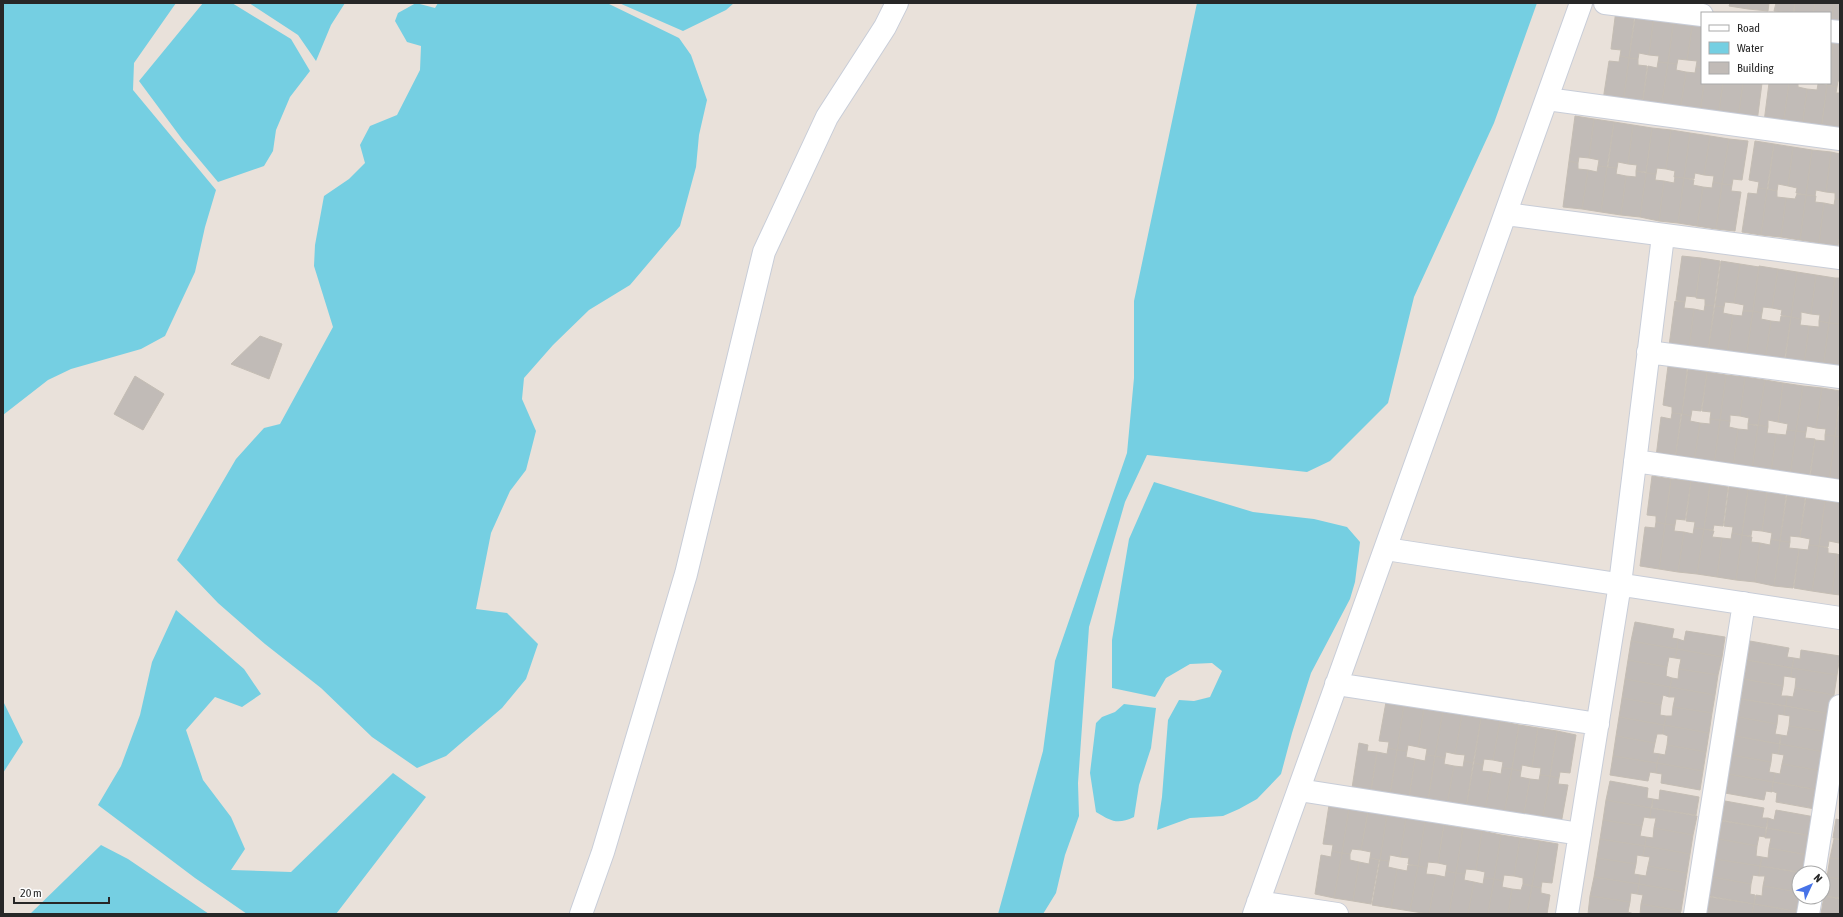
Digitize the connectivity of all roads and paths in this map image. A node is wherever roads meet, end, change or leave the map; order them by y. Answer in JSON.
{"nodes":[{"id":1,"x":897,"y":3,"type":"edge"},
{"id":2,"x":1582,"y":3,"type":"edge"},
{"id":3,"x":1605,"y":3,"type":"edge"},
{"id":4,"x":1701,"y":15,"type":"edge"},
{"id":5,"x":1547,"y":99,"type":"junction"},
{"id":6,"x":1840,"y":139,"type":"edge"},
{"id":7,"x":1506,"y":214,"type":"junction"},
{"id":8,"x":1663,"y":236,"type":"junction"},
{"id":9,"x":1840,"y":258,"type":"edge"},
{"id":10,"x":1648,"y":352,"type":"junction"},
{"id":11,"x":1840,"y":377,"type":"edge"},
{"id":12,"x":1635,"y":461,"type":"junction"},
{"id":13,"x":1840,"y":491,"type":"edge"},
{"id":14,"x":1386,"y":549,"type":"junction"},
{"id":15,"x":1620,"y":584,"type":"junction"},
{"id":16,"x":1744,"y":603,"type":"junction"},
{"id":17,"x":1840,"y":618,"type":"edge"},
{"id":18,"x":1336,"y":684,"type":"junction"},
{"id":19,"x":1840,"y":706,"type":"edge"},
{"id":20,"x":1598,"y":724,"type":"junction"},
{"id":21,"x":1299,"y":790,"type":"junction"},
{"id":22,"x":1580,"y":834,"type":"junction"},
{"id":23,"x":1815,"y":865,"type":"edge"},
{"id":24,"x":1256,"y":908,"type":"edge"},
{"id":25,"x":581,"y":914,"type":"edge"},
{"id":26,"x":1337,"y":914,"type":"edge"},
{"id":27,"x":1567,"y":914,"type":"edge"},
{"id":28,"x":1695,"y":914,"type":"edge"}],
"edges":[{"from":1,"to":25,"type":"street"},
{"from":2,"to":5,"type":"street"},
{"from":3,"to":4,"type":"street"},
{"from":5,"to":6,"type":"street"},
{"from":5,"to":7,"type":"street"},
{"from":7,"to":8,"type":"street"},
{"from":7,"to":14,"type":"street"},
{"from":8,"to":9,"type":"street"},
{"from":8,"to":10,"type":"street"},
{"from":10,"to":11,"type":"street"},
{"from":10,"to":12,"type":"street"},
{"from":12,"to":13,"type":"street"},
{"from":12,"to":15,"type":"street"},
{"from":14,"to":15,"type":"street"},
{"from":14,"to":18,"type":"street"},
{"from":15,"to":16,"type":"street"},
{"from":15,"to":20,"type":"street"},
{"from":16,"to":17,"type":"street"},
{"from":16,"to":28,"type":"street"},
{"from":18,"to":20,"type":"street"},
{"from":18,"to":21,"type":"street"},
{"from":19,"to":23,"type":"street"},
{"from":20,"to":22,"type":"street"},
{"from":21,"to":22,"type":"street"},
{"from":21,"to":24,"type":"street"},
{"from":22,"to":27,"type":"street"},
{"from":24,"to":26,"type":"street"}]}
